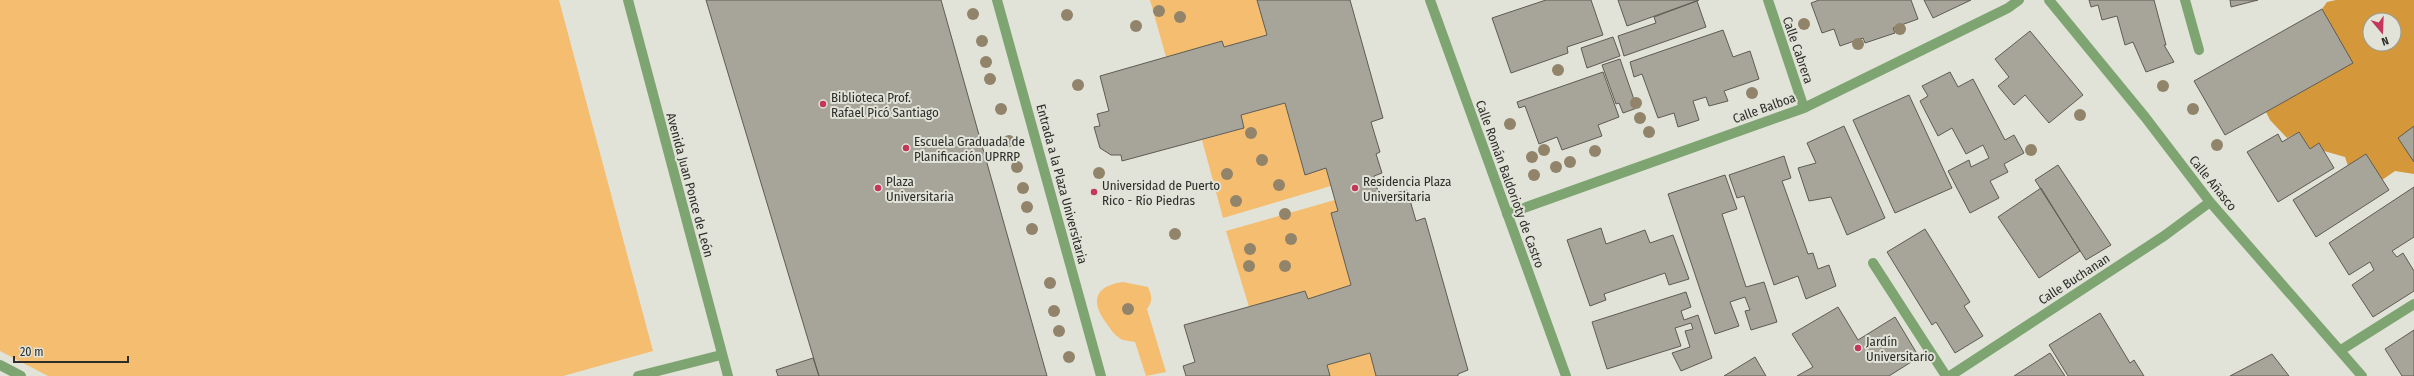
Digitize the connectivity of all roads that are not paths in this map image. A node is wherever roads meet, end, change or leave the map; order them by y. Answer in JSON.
{"nodes":[{"id":1,"x":628,"y":0,"type":"edge"},
{"id":2,"x":997,"y":0,"type":"edge"},
{"id":3,"x":1430,"y":0,"type":"edge"},
{"id":4,"x":1768,"y":0,"type":"edge"},
{"id":5,"x":2019,"y":0,"type":"edge"},
{"id":6,"x":2049,"y":0,"type":"edge"},
{"id":7,"x":2185,"y":0,"type":"edge"},
{"id":8,"x":2199,"y":50,"type":"dead end"},
{"id":9,"x":1804,"y":108,"type":"junction"},
{"id":10,"x":2210,"y":202,"type":"junction"},
{"id":11,"x":1507,"y":214,"type":"junction"},
{"id":12,"x":1873,"y":263,"type":"dead end"},
{"id":13,"x":2414,"y":304,"type":"edge"},
{"id":14,"x":2341,"y":350,"type":"junction"},
{"id":15,"x":721,"y":355,"type":"junction"},
{"id":16,"x":0,"y":365,"type":"edge"},
{"id":17,"x":21,"y":376,"type":"edge"},
{"id":18,"x":638,"y":376,"type":"edge"},
{"id":19,"x":728,"y":376,"type":"edge"},
{"id":20,"x":1101,"y":376,"type":"edge"},
{"id":21,"x":1566,"y":376,"type":"edge"},
{"id":22,"x":1946,"y":376,"type":"edge"},
{"id":23,"x":1950,"y":376,"type":"edge"},
{"id":24,"x":2362,"y":376,"type":"edge"}],
"edges":[{"from":1,"to":15,"type":"street","name":"Avenida Juan Ponce de León"},
{"from":2,"to":20,"type":"street","name":"Entrada a la Plaza Universitaria"},
{"from":3,"to":11,"type":"street","name":"Calle Román Baldorioty de Castro"},
{"from":4,"to":9,"type":"street","name":"Calle Cabrera"},
{"from":5,"to":9,"type":"street","name":"Calle Balboa"},
{"from":6,"to":10,"type":"street","name":"Calle Añasco"},
{"from":7,"to":8,"type":"street"},
{"from":9,"to":11,"type":"street","name":"Calle Balboa"},
{"from":10,"to":14,"type":"street","name":"Calle Añasco"},
{"from":10,"to":23,"type":"street","name":"Calle Buchanan"},
{"from":11,"to":21,"type":"street","name":"Calle Román Baldorioty de Castro"},
{"from":12,"to":22,"type":"street"},
{"from":13,"to":14,"type":"street"},
{"from":14,"to":24,"type":"street","name":"Calle Añasco"},
{"from":15,"to":18,"type":"street"},
{"from":15,"to":19,"type":"street","name":"Avenida Juan Ponce de León"},
{"from":16,"to":17,"type":"street"}]}
